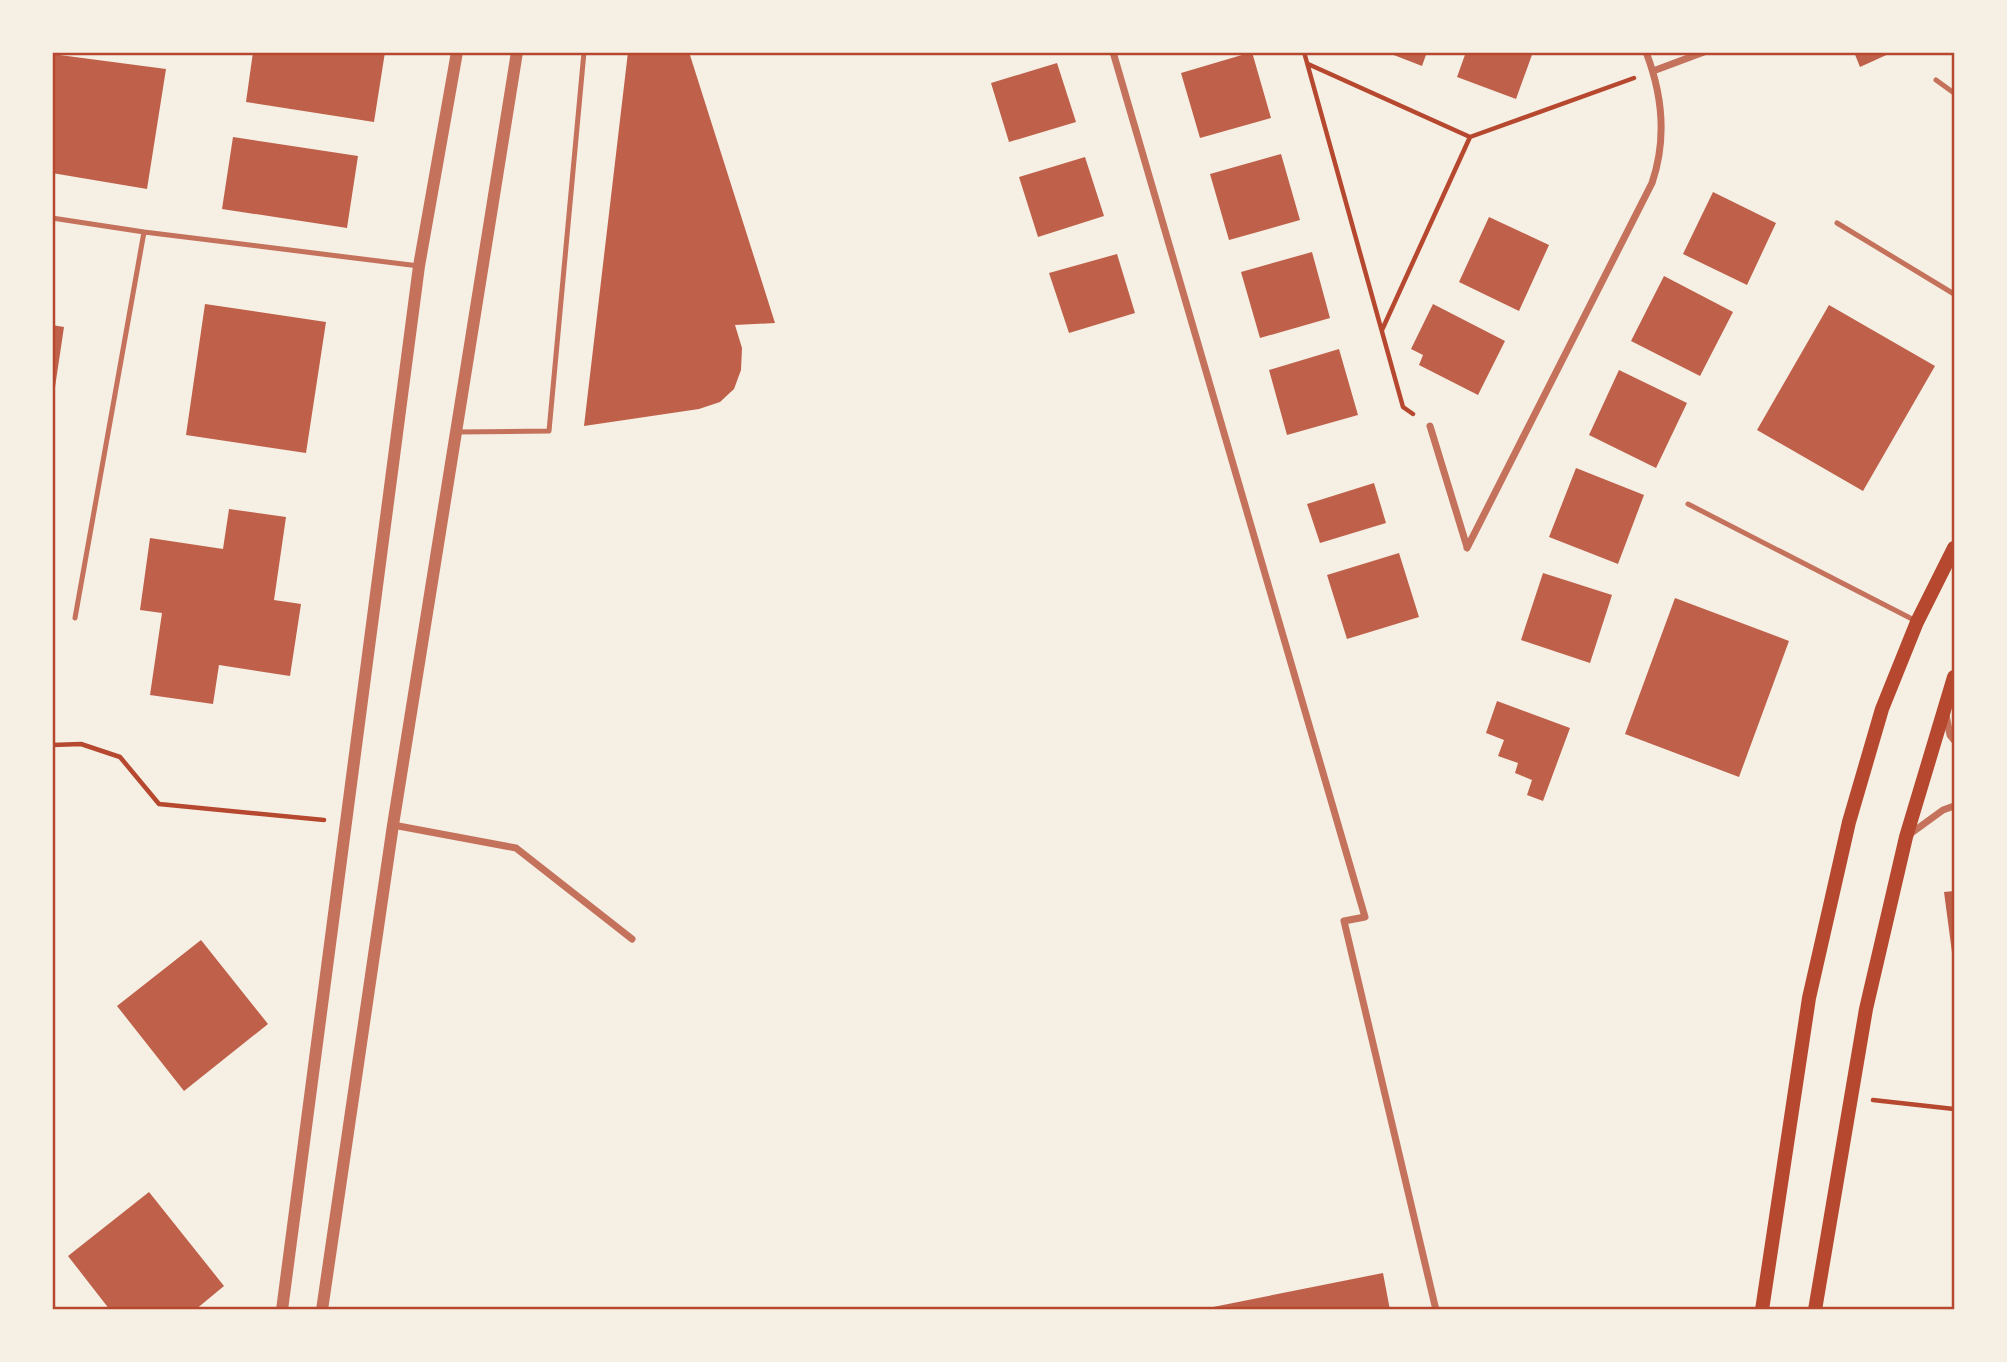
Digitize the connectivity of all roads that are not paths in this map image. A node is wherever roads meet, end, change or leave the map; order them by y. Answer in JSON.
{"nodes":[{"id":1,"x":457,"y":52,"type":"edge"},
{"id":2,"x":517,"y":52,"type":"edge"},
{"id":3,"x":584,"y":52,"type":"edge"},
{"id":4,"x":1114,"y":52,"type":"edge"},
{"id":5,"x":1646,"y":52,"type":"edge"},
{"id":6,"x":1704,"y":52,"type":"edge"},
{"id":7,"x":1653,"y":71,"type":"junction"},
{"id":8,"x":1936,"y":79,"type":"dead end"},
{"id":9,"x":1955,"y":93,"type":"edge"},
{"id":10,"x":52,"y":218,"type":"edge"},
{"id":11,"x":1837,"y":223,"type":"dead end"},
{"id":12,"x":144,"y":232,"type":"junction"},
{"id":13,"x":419,"y":266,"type":"junction"},
{"id":14,"x":1955,"y":295,"type":"edge"},
{"id":15,"x":1430,"y":426,"type":"road end"},
{"id":16,"x":456,"y":432,"type":"junction"},
{"id":17,"x":1688,"y":504,"type":"dead end"},
{"id":18,"x":1955,"y":548,"type":"edge"},
{"id":19,"x":75,"y":618,"type":"dead end"},
{"id":20,"x":1917,"y":622,"type":"junction"},
{"id":21,"x":1955,"y":677,"type":"edge"},
{"id":22,"x":1945,"y":706,"type":"junction"},
{"id":23,"x":1955,"y":740,"type":"edge"},
{"id":24,"x":1955,"y":806,"type":"edge"},
{"id":25,"x":393,"y":825,"type":"junction"},
{"id":26,"x":1906,"y":837,"type":"junction"},
{"id":27,"x":632,"y":939,"type":"dead end"},
{"id":28,"x":282,"y":1310,"type":"edge"},
{"id":29,"x":322,"y":1310,"type":"edge"},
{"id":30,"x":1436,"y":1310,"type":"edge"},
{"id":31,"x":1762,"y":1310,"type":"edge"},
{"id":32,"x":1815,"y":1310,"type":"edge"}],
"edges":[{"from":1,"to":13,"type":"street"},
{"from":2,"to":16,"type":"street"},
{"from":3,"to":16,"type":"lane"},
{"from":4,"to":30,"type":"street"},
{"from":5,"to":7,"type":"street"},
{"from":6,"to":7,"type":"street"},
{"from":7,"to":15,"type":"street"},
{"from":8,"to":9,"type":"lane"},
{"from":10,"to":12,"type":"lane"},
{"from":11,"to":14,"type":"lane"},
{"from":12,"to":13,"type":"lane"},
{"from":12,"to":19,"type":"lane"},
{"from":13,"to":28,"type":"street"},
{"from":16,"to":25,"type":"street"},
{"from":17,"to":20,"type":"lane"},
{"from":18,"to":20,"type":"main road"},
{"from":20,"to":31,"type":"main road"},
{"from":21,"to":22,"type":"main road"},
{"from":22,"to":23,"type":"street"},
{"from":22,"to":26,"type":"main road"},
{"from":24,"to":26,"type":"street"},
{"from":25,"to":27,"type":"street"},
{"from":25,"to":29,"type":"street"},
{"from":26,"to":32,"type":"main road"}]}
